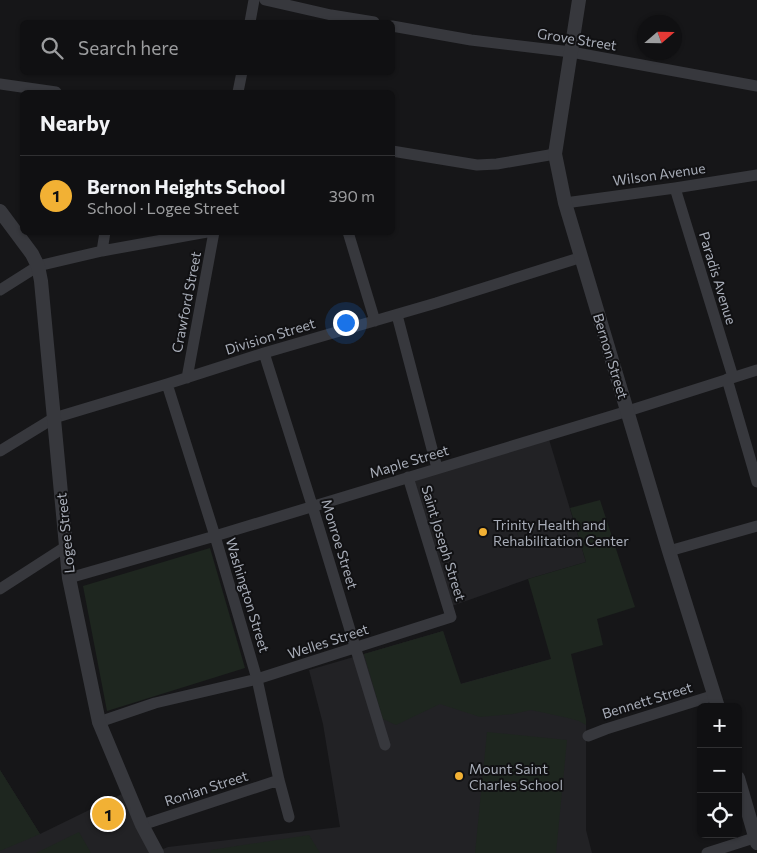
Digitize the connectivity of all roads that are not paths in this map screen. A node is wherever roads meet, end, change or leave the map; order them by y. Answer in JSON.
{"nodes":[{"id":1,"x":254,"y":0,"type":"edge"},
{"id":2,"x":265,"y":0,"type":"edge"},
{"id":3,"x":579,"y":0,"type":"edge"},
{"id":4,"x":250,"y":20,"type":"edge"},
{"id":5,"x":362,"y":20,"type":"edge"},
{"id":6,"x":395,"y":27,"type":"edge"},
{"id":7,"x":571,"y":52,"type":"junction"},
{"id":8,"x":241,"y":75,"type":"edge"},
{"id":9,"x":0,"y":84,"type":"edge"},
{"id":10,"x":757,"y":86,"type":"edge"},
{"id":11,"x":42,"y":90,"type":"edge"},
{"id":12,"x":238,"y":90,"type":"edge"},
{"id":13,"x":395,"y":151,"type":"edge"},
{"id":14,"x":555,"y":154,"type":"junction"},
{"id":15,"x":757,"y":175,"type":"edge"},
{"id":16,"x":674,"y":188,"type":"junction"},
{"id":17,"x":565,"y":203,"type":"junction"},
{"id":18,"x":0,"y":211,"type":"edge"},
{"id":19,"x":105,"y":235,"type":"edge"},
{"id":20,"x":190,"y":235,"type":"edge"},
{"id":21,"x":213,"y":235,"type":"edge"},
{"id":22,"x":349,"y":235,"type":"edge"},
{"id":23,"x":102,"y":251,"type":"junction"},
{"id":24,"x":582,"y":258,"type":"junction"},
{"id":25,"x":38,"y":266,"type":"junction"},
{"id":26,"x":0,"y":290,"type":"edge"},
{"id":27,"x":397,"y":315,"type":"junction"},
{"id":28,"x":375,"y":321,"type":"junction"},
{"id":29,"x":264,"y":353,"type":"junction"},
{"id":30,"x":757,"y":370,"type":"edge"},
{"id":31,"x":187,"y":378,"type":"junction"},
{"id":32,"x":730,"y":378,"type":"junction"},
{"id":33,"x":167,"y":384,"type":"junction"},
{"id":34,"x":628,"y":411,"type":"junction"},
{"id":35,"x":54,"y":418,"type":"junction"},
{"id":36,"x":0,"y":451,"type":"edge"},
{"id":37,"x":437,"y":468,"type":"junction"},
{"id":38,"x":408,"y":477,"type":"junction"},
{"id":39,"x":757,"y":482,"type":"edge"},
{"id":40,"x":312,"y":505,"type":"junction"},
{"id":41,"x":757,"y":526,"type":"edge"},
{"id":42,"x":215,"y":536,"type":"junction"},
{"id":43,"x":65,"y":547,"type":"junction"},
{"id":44,"x":669,"y":551,"type":"junction"},
{"id":45,"x":69,"y":578,"type":"junction"},
{"id":46,"x":0,"y":589,"type":"edge"},
{"id":47,"x":451,"y":617,"type":"joint"},
{"id":48,"x":356,"y":647,"type":"junction"},
{"id":49,"x":258,"y":679,"type":"junction"},
{"id":50,"x":716,"y":701,"type":"edge"},
{"id":51,"x":99,"y":722,"type":"junction"},
{"id":52,"x":588,"y":736,"type":"dead end"},
{"id":53,"x":385,"y":745,"type":"dead end"},
{"id":54,"x":279,"y":780,"type":"junction"},
{"id":55,"x":742,"y":792,"type":"edge"},
{"id":56,"x":289,"y":817,"type":"dead end"},
{"id":57,"x":142,"y":825,"type":"junction"},
{"id":58,"x":756,"y":839,"type":"edge"},
{"id":59,"x":741,"y":842,"type":"junction"},
{"id":60,"x":157,"y":853,"type":"edge"},
{"id":61,"x":707,"y":853,"type":"edge"},
{"id":62,"x":735,"y":853,"type":"edge"}],
"edges":[{"from":1,"to":4,"type":"street"},
{"from":2,"to":5,"type":"street"},
{"from":3,"to":7,"type":"street","name":"Bernon Street"},
{"from":6,"to":7,"type":"street","name":"Grove Street"},
{"from":7,"to":10,"type":"street","name":"Grove Street"},
{"from":7,"to":14,"type":"street","name":"Bernon Street"},
{"from":8,"to":12,"type":"street"},
{"from":9,"to":11,"type":"street"},
{"from":13,"to":14,"type":"street"},
{"from":14,"to":17,"type":"street","name":"Bernon Street"},
{"from":15,"to":16,"type":"street","name":"Wilson Avenue"},
{"from":16,"to":17,"type":"street","name":"Wilson Avenue"},
{"from":16,"to":32,"type":"street","name":"Paradis Avenue"},
{"from":17,"to":24,"type":"street","name":"Bernon Street"},
{"from":18,"to":25,"type":"street","name":"Logee Street"},
{"from":19,"to":23,"type":"street"},
{"from":20,"to":23,"type":"street"},
{"from":21,"to":31,"type":"street","name":"Crawford Street"},
{"from":22,"to":28,"type":"street"},
{"from":23,"to":25,"type":"street"},
{"from":24,"to":27,"type":"street","name":"Division Street"},
{"from":24,"to":34,"type":"street","name":"Bernon Street"},
{"from":25,"to":26,"type":"street"},
{"from":25,"to":35,"type":"street","name":"Logee Street"},
{"from":27,"to":28,"type":"street","name":"Division Street"},
{"from":27,"to":37,"type":"street"},
{"from":28,"to":29,"type":"street","name":"Division Street"},
{"from":29,"to":31,"type":"street","name":"Division Street"},
{"from":29,"to":40,"type":"street","name":"Monroe Street"},
{"from":30,"to":32,"type":"street","name":"Maple Street"},
{"from":31,"to":33,"type":"street","name":"Division Street"},
{"from":32,"to":34,"type":"street","name":"Maple Street"},
{"from":32,"to":39,"type":"street","name":"Paradis Avenue"},
{"from":33,"to":35,"type":"street","name":"Division Street"},
{"from":33,"to":42,"type":"street","name":"Washington Street"},
{"from":34,"to":37,"type":"street","name":"Maple Street"},
{"from":34,"to":44,"type":"street","name":"Bernon Street"},
{"from":35,"to":36,"type":"street","name":"Division Street"},
{"from":35,"to":43,"type":"street","name":"Logee Street"},
{"from":37,"to":38,"type":"street","name":"Maple Street"},
{"from":38,"to":40,"type":"street","name":"Maple Street"},
{"from":38,"to":47,"type":"street","name":"Saint Joseph Street"},
{"from":40,"to":42,"type":"street","name":"Maple Street"},
{"from":40,"to":48,"type":"street","name":"Monroe Street"},
{"from":41,"to":44,"type":"street"},
{"from":42,"to":45,"type":"street","name":"Maple Street"},
{"from":42,"to":49,"type":"street","name":"Washington Street"},
{"from":43,"to":45,"type":"street","name":"Logee Street"},
{"from":43,"to":46,"type":"street"},
{"from":44,"to":50,"type":"street","name":"Bernon Street"},
{"from":45,"to":51,"type":"street","name":"Logee Street"},
{"from":47,"to":48,"type":"street","name":"Welles Street"},
{"from":48,"to":49,"type":"street","name":"Welles Street"},
{"from":48,"to":53,"type":"street","name":"Monroe Street"},
{"from":49,"to":51,"type":"street","name":"Welles Street"},
{"from":49,"to":54,"type":"street","name":"Washington Street"},
{"from":50,"to":52,"type":"street","name":"Bennett Street"},
{"from":51,"to":57,"type":"street","name":"Logee Street"},
{"from":54,"to":56,"type":"street","name":"Washington Street"},
{"from":54,"to":57,"type":"street","name":"Ronian Street"},
{"from":55,"to":58,"type":"street"},
{"from":57,"to":60,"type":"street","name":"Logee Street"},
{"from":58,"to":59,"type":"street"},
{"from":59,"to":61,"type":"street"},
{"from":59,"to":62,"type":"street"}]}
